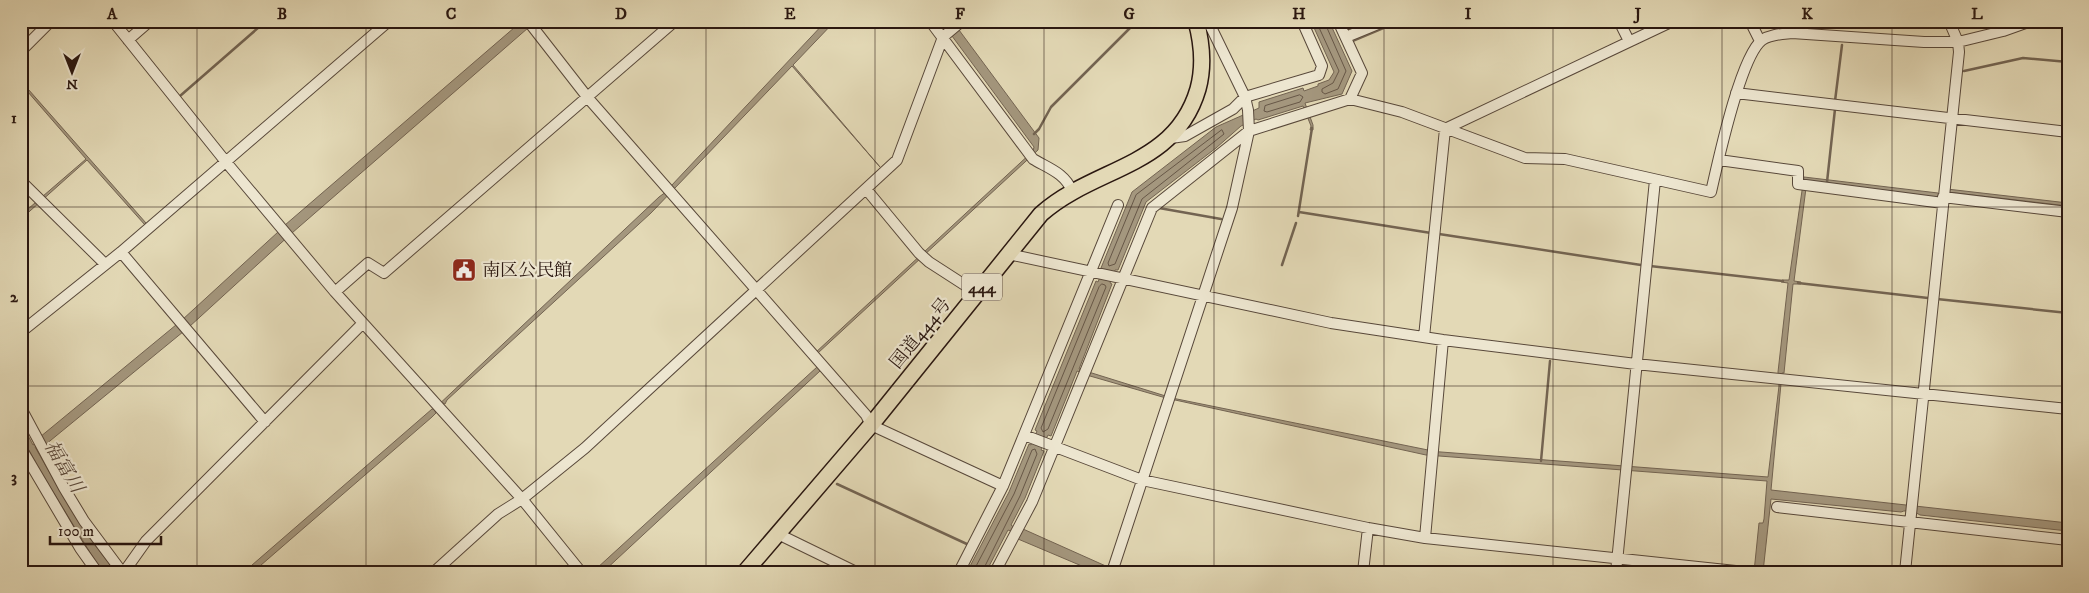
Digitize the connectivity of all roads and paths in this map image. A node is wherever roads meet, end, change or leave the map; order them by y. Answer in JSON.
{"nodes":[{"id":1,"x":51,"y":21,"type":"edge"},
{"id":2,"x":113,"y":21,"type":"edge"},
{"id":3,"x":150,"y":21,"type":"edge"},
{"id":4,"x":388,"y":21,"type":"edge"},
{"id":5,"x":676,"y":21,"type":"edge"},
{"id":6,"x":930,"y":21,"type":"edge"},
{"id":7,"x":1196,"y":21,"type":"edge"},
{"id":8,"x":1208,"y":21,"type":"edge"},
{"id":9,"x":1302,"y":21,"type":"edge"},
{"id":10,"x":1338,"y":21,"type":"edge"},
{"id":11,"x":1385,"y":21,"type":"edge"},
{"id":12,"x":1619,"y":21,"type":"edge"},
{"id":13,"x":1673,"y":21,"type":"edge"},
{"id":14,"x":1750,"y":21,"type":"edge"},
{"id":15,"x":1949,"y":21,"type":"edge"},
{"id":16,"x":2030,"y":21,"type":"edge"},
{"id":17,"x":529,"y":22,"type":"edge"},
{"id":18,"x":952,"y":29,"type":"edge"},
{"id":19,"x":128,"y":40,"type":"junction"},
{"id":20,"x":1348,"y":41,"type":"junction"},
{"id":21,"x":1629,"y":41,"type":"junction"},
{"id":22,"x":1760,"y":41,"type":"junction"},
{"id":23,"x":1958,"y":42,"type":"junction"},
{"id":24,"x":21,"y":51,"type":"edge"},
{"id":25,"x":1736,"y":93,"type":"junction"},
{"id":26,"x":588,"y":98,"type":"junction"},
{"id":27,"x":1350,"y":99,"type":"junction"},
{"id":28,"x":1246,"y":101,"type":"junction"},
{"id":29,"x":1952,"y":119,"type":"junction"},
{"id":30,"x":1445,"y":129,"type":"junction"},
{"id":31,"x":1249,"y":131,"type":"junction"},
{"id":32,"x":2068,"y":132,"type":"edge"},
{"id":33,"x":1171,"y":138,"type":"junction"},
{"id":34,"x":1719,"y":160,"type":"junction"},
{"id":35,"x":226,"y":162,"type":"junction"},
{"id":36,"x":1655,"y":180,"type":"junction"},
{"id":37,"x":21,"y":181,"type":"edge"},
{"id":38,"x":866,"y":189,"type":"junction"},
{"id":39,"x":1072,"y":191,"type":"junction"},
{"id":40,"x":1943,"y":200,"type":"junction"},
{"id":41,"x":1118,"y":205,"type":"dead end"},
{"id":42,"x":2068,"y":212,"type":"edge"},
{"id":43,"x":121,"y":252,"type":"junction"},
{"id":44,"x":1008,"y":254,"type":"junction"},
{"id":45,"x":105,"y":264,"type":"junction"},
{"id":46,"x":1094,"y":272,"type":"junction"},
{"id":47,"x":1120,"y":278,"type":"junction"},
{"id":48,"x":756,"y":290,"type":"junction"},
{"id":49,"x":335,"y":292,"type":"junction"},
{"id":50,"x":977,"y":292,"type":"junction"},
{"id":51,"x":1202,"y":296,"type":"junction"},
{"id":52,"x":363,"y":323,"type":"junction"},
{"id":53,"x":21,"y":332,"type":"edge"},
{"id":54,"x":1424,"y":337,"type":"junction"},
{"id":55,"x":1443,"y":340,"type":"junction"},
{"id":56,"x":1636,"y":364,"type":"junction"},
{"id":57,"x":1922,"y":394,"type":"junction"},
{"id":58,"x":21,"y":408,"type":"edge"},
{"id":59,"x":2068,"y":410,"type":"edge"},
{"id":60,"x":265,"y":422,"type":"junction"},
{"id":61,"x":871,"y":425,"type":"junction"},
{"id":62,"x":1028,"y":437,"type":"junction"},
{"id":63,"x":1051,"y":445,"type":"junction"},
{"id":64,"x":21,"y":448,"type":"edge"},
{"id":65,"x":1142,"y":480,"type":"junction"},
{"id":66,"x":1003,"y":486,"type":"junction"},
{"id":67,"x":522,"y":499,"type":"junction"},
{"id":68,"x":1777,"y":507,"type":"dead end"},
{"id":69,"x":1911,"y":513,"type":"junction"},
{"id":70,"x":1368,"y":528,"type":"junction"},
{"id":71,"x":778,"y":534,"type":"junction"},
{"id":72,"x":1425,"y":538,"type":"junction"},
{"id":73,"x":2068,"y":540,"type":"edge"},
{"id":74,"x":1617,"y":558,"type":"junction"},
{"id":75,"x":1113,"y":569,"type":"edge"},
{"id":76,"x":97,"y":572,"type":"edge"},
{"id":77,"x":123,"y":572,"type":"edge"},
{"id":78,"x":434,"y":572,"type":"edge"},
{"id":79,"x":581,"y":572,"type":"edge"},
{"id":80,"x":745,"y":572,"type":"edge"},
{"id":81,"x":856,"y":572,"type":"edge"},
{"id":82,"x":959,"y":572,"type":"edge"},
{"id":83,"x":995,"y":572,"type":"edge"},
{"id":84,"x":1363,"y":572,"type":"edge"},
{"id":85,"x":1616,"y":572,"type":"edge"},
{"id":86,"x":1745,"y":572,"type":"edge"},
{"id":87,"x":1905,"y":572,"type":"edge"}],
"edges":[{"from":1,"to":24,"type":"street"},
{"from":2,"to":19,"type":"street"},
{"from":3,"to":19,"type":"street"},
{"from":4,"to":35,"type":"street"},
{"from":5,"to":26,"type":"street"},
{"from":6,"to":18,"type":"street"},
{"from":7,"to":33,"type":"highway","name":"国道444号","number":"444"},
{"from":8,"to":28,"type":"street"},
{"from":9,"to":28,"type":"street"},
{"from":10,"to":20,"type":"street"},
{"from":11,"to":20,"type":"street"},
{"from":12,"to":21,"type":"street"},
{"from":13,"to":21,"type":"street"},
{"from":14,"to":22,"type":"street"},
{"from":15,"to":23,"type":"street"},
{"from":16,"to":23,"type":"street"},
{"from":17,"to":26,"type":"street"},
{"from":18,"to":38,"type":"street"},
{"from":18,"to":39,"type":"street"},
{"from":19,"to":35,"type":"street"},
{"from":20,"to":27,"type":"street"},
{"from":21,"to":30,"type":"street"},
{"from":22,"to":23,"type":"street"},
{"from":22,"to":25,"type":"street"},
{"from":23,"to":29,"type":"street"},
{"from":25,"to":29,"type":"street"},
{"from":25,"to":34,"type":"street"},
{"from":26,"to":48,"type":"street"},
{"from":26,"to":49,"type":"street"},
{"from":27,"to":30,"type":"street"},
{"from":27,"to":31,"type":"street"},
{"from":28,"to":31,"type":"street"},
{"from":28,"to":33,"type":"street"},
{"from":29,"to":32,"type":"street"},
{"from":29,"to":40,"type":"street"},
{"from":30,"to":36,"type":"street"},
{"from":30,"to":54,"type":"street"},
{"from":31,"to":47,"type":"street"},
{"from":31,"to":51,"type":"street"},
{"from":33,"to":39,"type":"highway","name":"国道444号","number":"444"},
{"from":34,"to":36,"type":"street"},
{"from":34,"to":40,"type":"street"},
{"from":35,"to":43,"type":"street"},
{"from":35,"to":49,"type":"street"},
{"from":36,"to":56,"type":"street"},
{"from":37,"to":45,"type":"street"},
{"from":38,"to":48,"type":"street"},
{"from":38,"to":50,"type":"street"},
{"from":39,"to":44,"type":"highway","name":"国道444号","number":"444"},
{"from":40,"to":42,"type":"street"},
{"from":40,"to":57,"type":"street"},
{"from":41,"to":46,"type":"street"},
{"from":43,"to":45,"type":"street"},
{"from":43,"to":60,"type":"street"},
{"from":44,"to":46,"type":"street"},
{"from":44,"to":50,"type":"highway","name":"国道444号","number":"444"},
{"from":45,"to":53,"type":"street"},
{"from":46,"to":47,"type":"street"},
{"from":46,"to":62,"type":"street"},
{"from":47,"to":51,"type":"street"},
{"from":47,"to":63,"type":"street"},
{"from":48,"to":61,"type":"street"},
{"from":48,"to":67,"type":"street"},
{"from":49,"to":52,"type":"street"},
{"from":50,"to":61,"type":"highway","name":"国道444号","number":"444"},
{"from":51,"to":54,"type":"street"},
{"from":51,"to":65,"type":"street"},
{"from":52,"to":60,"type":"street"},
{"from":52,"to":67,"type":"street"},
{"from":54,"to":55,"type":"street"},
{"from":55,"to":56,"type":"street"},
{"from":55,"to":72,"type":"street"},
{"from":56,"to":57,"type":"street"},
{"from":56,"to":74,"type":"street"},
{"from":57,"to":59,"type":"street"},
{"from":57,"to":69,"type":"street"},
{"from":58,"to":77,"type":"street"},
{"from":60,"to":77,"type":"street"},
{"from":61,"to":66,"type":"street"},
{"from":61,"to":71,"type":"highway","name":"国道444号","number":"444"},
{"from":62,"to":63,"type":"street"},
{"from":62,"to":66,"type":"street"},
{"from":63,"to":65,"type":"street"},
{"from":63,"to":83,"type":"street"},
{"from":64,"to":76,"type":"street"},
{"from":65,"to":70,"type":"street"},
{"from":65,"to":75,"type":"street"},
{"from":66,"to":82,"type":"street"},
{"from":67,"to":78,"type":"street"},
{"from":67,"to":79,"type":"street"},
{"from":68,"to":69,"type":"street"},
{"from":69,"to":73,"type":"street"},
{"from":69,"to":87,"type":"street"},
{"from":70,"to":72,"type":"street"},
{"from":70,"to":84,"type":"street"},
{"from":71,"to":80,"type":"highway","name":"国道444号","number":"444"},
{"from":71,"to":81,"type":"street"},
{"from":72,"to":74,"type":"street"},
{"from":74,"to":85,"type":"street"},
{"from":74,"to":86,"type":"street"}]}
